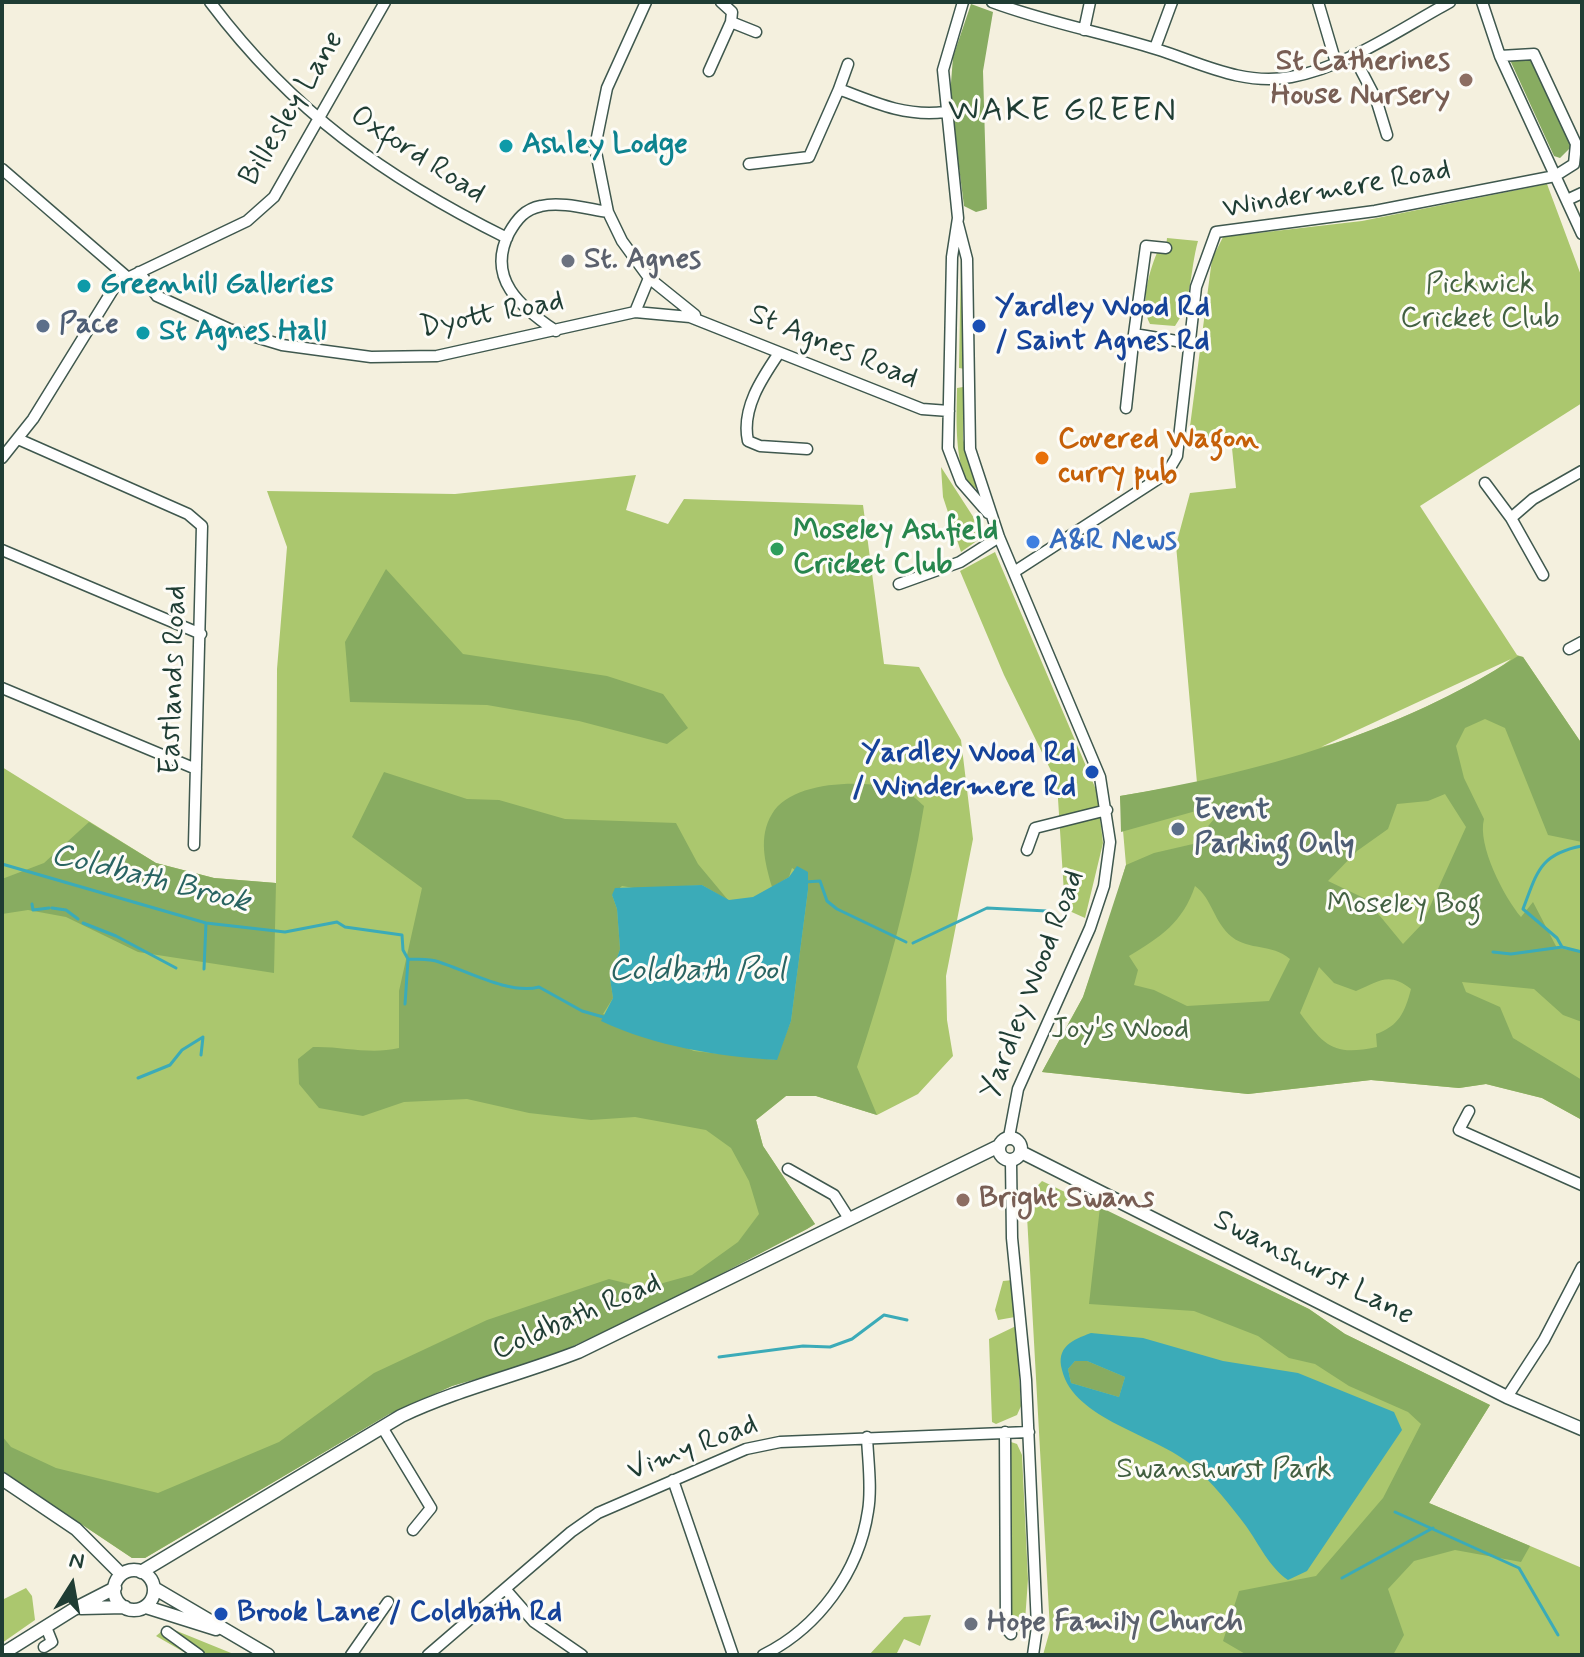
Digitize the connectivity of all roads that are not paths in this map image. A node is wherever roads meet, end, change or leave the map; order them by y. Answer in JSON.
{"nodes":[{"id":1,"x":210,"y":2,"type":"edge"},
{"id":2,"x":385,"y":2,"type":"edge"},
{"id":3,"x":646,"y":2,"type":"edge"},
{"id":4,"x":721,"y":2,"type":"edge"},
{"id":5,"x":963,"y":2,"type":"edge"},
{"id":6,"x":992,"y":2,"type":"edge"},
{"id":7,"x":1090,"y":2,"type":"edge"},
{"id":8,"x":1172,"y":2,"type":"edge"},
{"id":9,"x":1318,"y":2,"type":"edge"},
{"id":10,"x":1450,"y":2,"type":"edge"},
{"id":11,"x":1482,"y":2,"type":"edge"},
{"id":12,"x":731,"y":22,"type":"junction"},
{"id":13,"x":1084,"y":30,"type":"junction"},
{"id":14,"x":756,"y":32,"type":"dead end"},
{"id":15,"x":1155,"y":48,"type":"junction"},
{"id":16,"x":1353,"y":55,"type":"junction"},
{"id":17,"x":1500,"y":56,"type":"junction"},
{"id":18,"x":1336,"y":63,"type":"junction"},
{"id":19,"x":848,"y":64,"type":"dead end"},
{"id":20,"x":709,"y":71,"type":"dead end"},
{"id":21,"x":839,"y":89,"type":"junction"},
{"id":22,"x":945,"y":112,"type":"junction"},
{"id":23,"x":317,"y":119,"type":"junction"},
{"id":24,"x":1387,"y":135,"type":"dead end"},
{"id":25,"x":749,"y":164,"type":"dead end"},
{"id":26,"x":2,"y":169,"type":"edge"},
{"id":27,"x":1555,"y":176,"type":"junction"},
{"id":28,"x":1582,"y":193,"type":"edge"},
{"id":29,"x":1567,"y":200,"type":"junction"},
{"id":30,"x":608,"y":212,"type":"junction"},
{"id":31,"x":958,"y":224,"type":"junction"},
{"id":32,"x":1582,"y":234,"type":"edge"},
{"id":33,"x":507,"y":238,"type":"junction"},
{"id":34,"x":1166,"y":248,"type":"dead end"},
{"id":35,"x":139,"y":272,"type":"junction"},
{"id":36,"x":127,"y":277,"type":"junction"},
{"id":37,"x":649,"y":278,"type":"junction"},
{"id":38,"x":635,"y":312,"type":"junction"},
{"id":39,"x":701,"y":321,"type":"junction"},
{"id":40,"x":556,"y":331,"type":"junction"},
{"id":41,"x":1134,"y":334,"type":"junction"},
{"id":42,"x":1189,"y":343,"type":"junction"},
{"id":43,"x":779,"y":353,"type":"junction"},
{"id":44,"x":952,"y":384,"type":"junction"},
{"id":45,"x":970,"y":384,"type":"junction"},
{"id":46,"x":1126,"y":408,"type":"dead end"},
{"id":47,"x":949,"y":411,"type":"junction"},
{"id":48,"x":18,"y":439,"type":"junction"},
{"id":49,"x":807,"y":449,"type":"dead end"},
{"id":50,"x":2,"y":458,"type":"edge"},
{"id":51,"x":1582,"y":471,"type":"edge"},
{"id":52,"x":1485,"y":483,"type":"dead end"},
{"id":53,"x":991,"y":518,"type":"junction"},
{"id":54,"x":1511,"y":518,"type":"junction"},
{"id":55,"x":999,"y":537,"type":"junction"},
{"id":56,"x":2,"y":550,"type":"edge"},
{"id":57,"x":1014,"y":572,"type":"junction"},
{"id":58,"x":1543,"y":575,"type":"dead end"},
{"id":59,"x":899,"y":584,"type":"dead end"},
{"id":60,"x":201,"y":634,"type":"junction"},
{"id":61,"x":2,"y":688,"type":"edge"},
{"id":62,"x":196,"y":769,"type":"junction"},
{"id":63,"x":1107,"y":810,"type":"junction"},
{"id":64,"x":194,"y":845,"type":"dead end"},
{"id":65,"x":1027,"y":850,"type":"dead end"},
{"id":66,"x":1469,"y":1111,"type":"dead end"},
{"id":67,"x":1004,"y":1141,"type":"junction"},
{"id":68,"x":1016,"y":1156,"type":"junction"},
{"id":69,"x":788,"y":1169,"type":"dead end"},
{"id":70,"x":1582,"y":1185,"type":"edge"},
{"id":71,"x":848,"y":1217,"type":"junction"},
{"id":72,"x":1582,"y":1267,"type":"edge"},
{"id":73,"x":1507,"y":1397,"type":"junction"},
{"id":74,"x":382,"y":1427,"type":"junction"},
{"id":75,"x":1582,"y":1429,"type":"edge"},
{"id":76,"x":1005,"y":1432,"type":"junction"},
{"id":77,"x":1029,"y":1432,"type":"junction"},
{"id":78,"x":867,"y":1437,"type":"junction"},
{"id":79,"x":2,"y":1479,"type":"edge"},
{"id":80,"x":673,"y":1480,"type":"junction"},
{"id":81,"x":413,"y":1530,"type":"dead end"},
{"id":82,"x":141,"y":1572,"type":"junction"},
{"id":83,"x":121,"y":1574,"type":"junction"},
{"id":84,"x":115,"y":1588,"type":"junction"},
{"id":85,"x":154,"y":1588,"type":"junction"},
{"id":86,"x":506,"y":1590,"type":"junction"},
{"id":87,"x":388,"y":1602,"type":"dead end"},
{"id":88,"x":125,"y":1607,"type":"junction"},
{"id":89,"x":146,"y":1607,"type":"junction"},
{"id":90,"x":74,"y":1609,"type":"junction"},
{"id":91,"x":46,"y":1627,"type":"junction"},
{"id":92,"x":167,"y":1632,"type":"dead end"},
{"id":93,"x":1011,"y":1634,"type":"dead end"},
{"id":94,"x":241,"y":1638,"type":"junction"},
{"id":95,"x":44,"y":1647,"type":"dead end"},
{"id":96,"x":2,"y":1654,"type":"edge"},
{"id":97,"x":199,"y":1655,"type":"edge"},
{"id":98,"x":268,"y":1655,"type":"edge"},
{"id":99,"x":351,"y":1655,"type":"edge"},
{"id":100,"x":428,"y":1655,"type":"edge"},
{"id":101,"x":582,"y":1655,"type":"edge"},
{"id":102,"x":733,"y":1655,"type":"edge"},
{"id":103,"x":763,"y":1655,"type":"edge"},
{"id":104,"x":1033,"y":1655,"type":"edge"}],
"edges":[{"from":1,"to":23,"type":"street","name":"Oxford Road"},
{"from":2,"to":23,"type":"street","name":"Billesley Lane"},
{"from":3,"to":30,"type":"street","name":"St Agnes Road"},
{"from":4,"to":12,"type":"street"},
{"from":5,"to":22,"type":"street","name":"Yardley Wood Road"},
{"from":6,"to":13,"type":"street"},
{"from":7,"to":13,"type":"street"},
{"from":8,"to":15,"type":"street"},
{"from":9,"to":18,"type":"street"},
{"from":10,"to":16,"type":"street"},
{"from":11,"to":17,"type":"street"},
{"from":12,"to":14,"type":"street"},
{"from":12,"to":20,"type":"street"},
{"from":13,"to":15,"type":"street"},
{"from":15,"to":18,"type":"street"},
{"from":16,"to":18,"type":"street"},
{"from":16,"to":24,"type":"street"},
{"from":17,"to":27,"type":"street"},
{"from":17,"to":27,"type":"street"},
{"from":19,"to":21,"type":"street"},
{"from":21,"to":22,"type":"street"},
{"from":21,"to":25,"type":"street"},
{"from":22,"to":31,"type":"street","name":"Yardley Wood Road"},
{"from":23,"to":33,"type":"street","name":"Oxford Road"},
{"from":23,"to":35,"type":"street","name":"Billesley Lane"},
{"from":26,"to":36,"type":"street"},
{"from":27,"to":29,"type":"street"},
{"from":27,"to":42,"type":"street","name":"Windermere Road"},
{"from":28,"to":29,"type":"street"},
{"from":29,"to":32,"type":"street"},
{"from":30,"to":33,"type":"street"},
{"from":30,"to":37,"type":"street","name":"St Agnes Road"},
{"from":31,"to":44,"type":"street","name":"Yardley Wood Road"},
{"from":31,"to":45,"type":"street","name":"Yardley Wood Road"},
{"from":33,"to":40,"type":"street"},
{"from":34,"to":41,"type":"street"},
{"from":35,"to":36,"type":"street","name":"Billesley Lane"},
{"from":35,"to":40,"type":"street","name":"Dyott Road"},
{"from":36,"to":48,"type":"street","name":"Billesley Lane"},
{"from":37,"to":38,"type":"street"},
{"from":37,"to":39,"type":"street","name":"St Agnes Road"},
{"from":38,"to":39,"type":"street","name":"St Agnes Road"},
{"from":38,"to":40,"type":"street","name":"Dyott Road"},
{"from":39,"to":43,"type":"street","name":"St Agnes Road"},
{"from":41,"to":42,"type":"street"},
{"from":41,"to":46,"type":"street"},
{"from":42,"to":57,"type":"street","name":"Windermere Road"},
{"from":43,"to":47,"type":"street","name":"St Agnes Road"},
{"from":43,"to":49,"type":"street"},
{"from":44,"to":45,"type":"street"},
{"from":44,"to":47,"type":"street","name":"Yardley Wood Road"},
{"from":45,"to":53,"type":"street","name":"Yardley Wood Road"},
{"from":47,"to":53,"type":"street","name":"Yardley Wood Road"},
{"from":48,"to":50,"type":"street","name":"Billesley Lane"},
{"from":48,"to":60,"type":"street","name":"Eastlands Road"},
{"from":51,"to":54,"type":"street"},
{"from":52,"to":54,"type":"street"},
{"from":53,"to":55,"type":"street","name":"Yardley Wood Road"},
{"from":54,"to":58,"type":"street"},
{"from":55,"to":57,"type":"street","name":"Yardley Wood Road"},
{"from":55,"to":59,"type":"street"},
{"from":56,"to":60,"type":"street"},
{"from":57,"to":63,"type":"street","name":"Yardley Wood Road"},
{"from":60,"to":62,"type":"street","name":"Eastlands Road"},
{"from":61,"to":62,"type":"street"},
{"from":62,"to":64,"type":"street","name":"Eastlands Road"},
{"from":63,"to":65,"type":"street"},
{"from":63,"to":67,"type":"street","name":"Yardley Wood Road"},
{"from":66,"to":70,"type":"street"},
{"from":67,"to":68,"type":"main road","name":"Yardley Wood Road"},
{"from":67,"to":68,"type":"main road","name":"Yardley Wood Road"},
{"from":67,"to":71,"type":"main road","name":"Coldbath Road"},
{"from":68,"to":73,"type":"main road","name":"Swanshurst Lane"},
{"from":68,"to":77,"type":"street"},
{"from":69,"to":71,"type":"street"},
{"from":71,"to":74,"type":"main road","name":"Coldbath Road"},
{"from":72,"to":73,"type":"street"},
{"from":73,"to":75,"type":"main road","name":"Swanshurst Lane"},
{"from":74,"to":81,"type":"street"},
{"from":74,"to":82,"type":"main road","name":"Coldbath Road"},
{"from":76,"to":77,"type":"street","name":"Vimy Road"},
{"from":76,"to":78,"type":"street","name":"Vimy Road"},
{"from":76,"to":93,"type":"street"},
{"from":77,"to":104,"type":"street"},
{"from":78,"to":80,"type":"street","name":"Vimy Road"},
{"from":78,"to":103,"type":"street"},
{"from":79,"to":83,"type":"main road"},
{"from":80,"to":86,"type":"street","name":"Vimy Road"},
{"from":80,"to":102,"type":"street"},
{"from":82,"to":83,"type":"main road"},
{"from":82,"to":85,"type":"main road"},
{"from":83,"to":84,"type":"main road"},
{"from":84,"to":88,"type":"main road"},
{"from":84,"to":90,"type":"main road"},
{"from":85,"to":89,"type":"main road"},
{"from":85,"to":94,"type":"main road"},
{"from":86,"to":100,"type":"street","name":"Vimy Road"},
{"from":86,"to":101,"type":"street"},
{"from":87,"to":99,"type":"street"},
{"from":88,"to":89,"type":"main road"},
{"from":88,"to":90,"type":"main road"},
{"from":89,"to":94,"type":"main road"},
{"from":90,"to":91,"type":"main road"},
{"from":91,"to":95,"type":"street"},
{"from":91,"to":96,"type":"main road"},
{"from":92,"to":97,"type":"street"},
{"from":94,"to":98,"type":"main road"}]}
